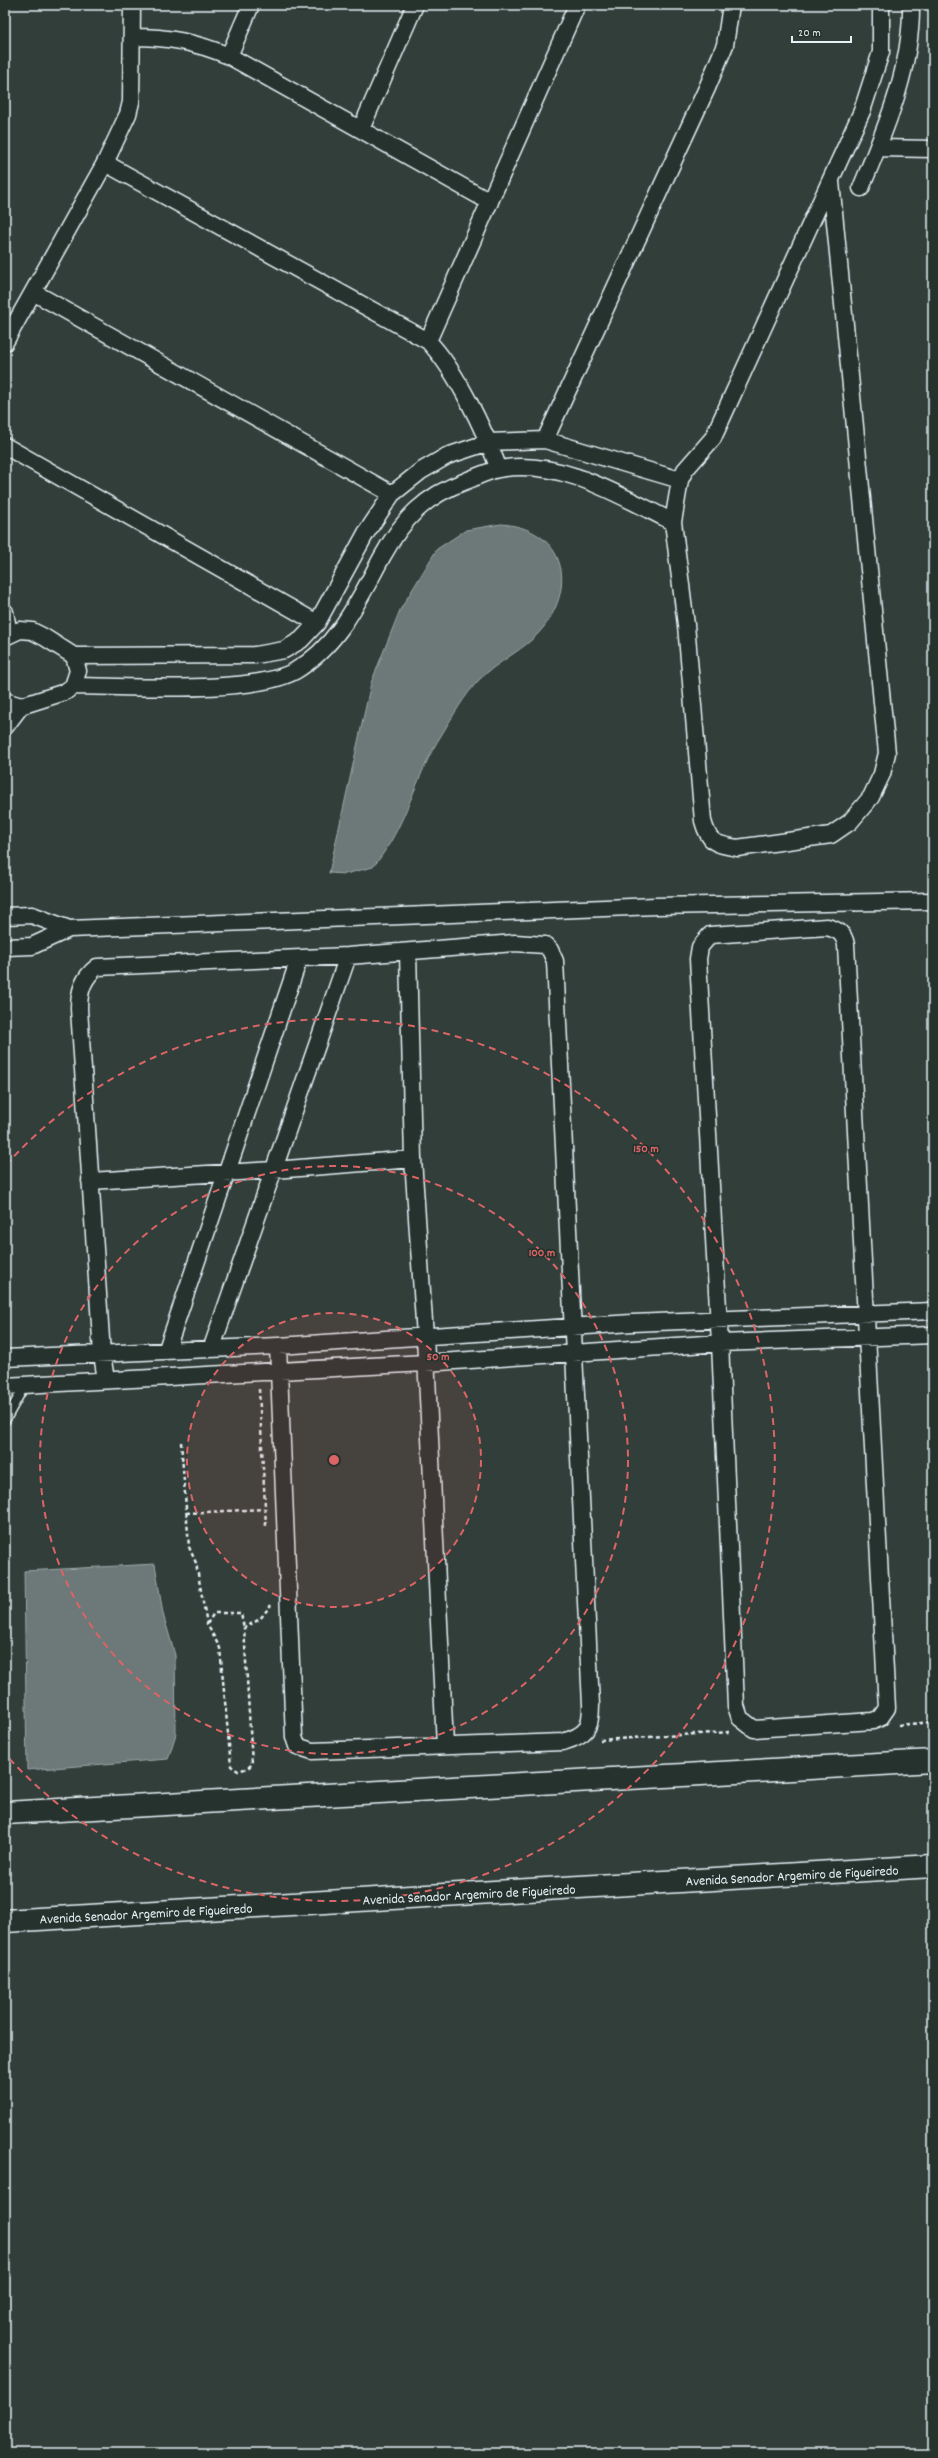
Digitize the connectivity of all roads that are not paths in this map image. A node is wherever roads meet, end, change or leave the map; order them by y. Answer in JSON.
{"nodes":[{"id":1,"x":132,"y":5,"type":"edge"},
{"id":2,"x":251,"y":5,"type":"edge"},
{"id":3,"x":415,"y":5,"type":"edge"},
{"id":4,"x":577,"y":5,"type":"edge"},
{"id":5,"x":731,"y":5,"type":"edge"},
{"id":6,"x":881,"y":5,"type":"edge"},
{"id":7,"x":911,"y":5,"type":"edge"},
{"id":8,"x":132,"y":37,"type":"junction"},
{"id":9,"x":229,"y":56,"type":"junction"},
{"id":10,"x":361,"y":129,"type":"junction"},
{"id":11,"x":878,"y":148,"type":"junction"},
{"id":12,"x":933,"y":149,"type":"edge"},
{"id":13,"x":105,"y":163,"type":"junction"},
{"id":14,"x":830,"y":182,"type":"junction"},
{"id":15,"x":861,"y":188,"type":"dead end"},
{"id":16,"x":490,"y":202,"type":"junction"},
{"id":17,"x":33,"y":292,"type":"junction"},
{"id":18,"x":428,"y":341,"type":"junction"},
{"id":19,"x":5,"y":342,"type":"edge"},
{"id":20,"x":545,"y":440,"type":"junction"},
{"id":21,"x":489,"y":442,"type":"junction"},
{"id":22,"x":5,"y":446,"type":"edge"},
{"id":23,"x":499,"y":469,"type":"junction"},
{"id":24,"x":680,"y":480,"type":"junction"},
{"id":25,"x":392,"y":494,"type":"junction"},
{"id":26,"x":673,"y":522,"type":"junction"},
{"id":27,"x":5,"y":612,"type":"edge"},
{"id":28,"x":317,"y":623,"type":"junction"},
{"id":29,"x":7,"y":636,"type":"edge"},
{"id":30,"x":74,"y":656,"type":"junction"},
{"id":31,"x":73,"y":686,"type":"junction"},
{"id":32,"x":5,"y":700,"type":"edge"},
{"id":33,"x":21,"y":706,"type":"junction"},
{"id":34,"x":5,"y":727,"type":"edge"},
{"id":35,"x":933,"y":901,"type":"edge"},
{"id":36,"x":5,"y":916,"type":"edge"},
{"id":37,"x":69,"y":929,"type":"junction"},
{"id":38,"x":5,"y":948,"type":"edge"},
{"id":39,"x":408,"y":952,"type":"junction"},
{"id":40,"x":348,"y":956,"type":"junction"},
{"id":41,"x":299,"y":958,"type":"junction"},
{"id":42,"x":413,"y":1158,"type":"junction"},
{"id":43,"x":274,"y":1170,"type":"junction"},
{"id":44,"x":228,"y":1173,"type":"junction"},
{"id":45,"x":90,"y":1181,"type":"junction"},
{"id":46,"x":933,"y":1311,"type":"edge"},
{"id":47,"x":866,"y":1314,"type":"junction"},
{"id":48,"x":718,"y":1320,"type":"junction"},
{"id":49,"x":571,"y":1327,"type":"junction"},
{"id":50,"x":933,"y":1335,"type":"edge"},
{"id":51,"x":425,"y":1336,"type":"junction"},
{"id":52,"x":867,"y":1338,"type":"junction"},
{"id":53,"x":720,"y":1342,"type":"junction"},
{"id":54,"x":278,"y":1346,"type":"junction"},
{"id":55,"x":212,"y":1347,"type":"junction"},
{"id":56,"x":167,"y":1349,"type":"junction"},
{"id":57,"x":572,"y":1352,"type":"junction"},
{"id":58,"x":102,"y":1354,"type":"junction"},
{"id":59,"x":5,"y":1358,"type":"edge"},
{"id":60,"x":425,"y":1362,"type":"junction"},
{"id":61,"x":279,"y":1370,"type":"junction"},
{"id":62,"x":106,"y":1380,"type":"junction"},
{"id":63,"x":25,"y":1385,"type":"junction"},
{"id":64,"x":5,"y":1386,"type":"edge"},
{"id":65,"x":5,"y":1421,"type":"edge"},
{"id":66,"x":445,"y":1745,"type":"junction"},
{"id":67,"x":933,"y":1761,"type":"edge"},
{"id":68,"x":5,"y":1813,"type":"edge"},
{"id":69,"x":933,"y":1866,"type":"edge"},
{"id":70,"x":5,"y":1921,"type":"edge"}],
"edges":[{"from":1,"to":8,"type":"street"},
{"from":2,"to":9,"type":"street"},
{"from":3,"to":10,"type":"street"},
{"from":4,"to":16,"type":"street"},
{"from":5,"to":20,"type":"street"},
{"from":6,"to":14,"type":"street"},
{"from":7,"to":11,"type":"street"},
{"from":8,"to":9,"type":"street"},
{"from":8,"to":13,"type":"street"},
{"from":9,"to":10,"type":"street"},
{"from":10,"to":16,"type":"street"},
{"from":11,"to":12,"type":"street"},
{"from":11,"to":15,"type":"street"},
{"from":13,"to":17,"type":"street"},
{"from":13,"to":18,"type":"street"},
{"from":14,"to":24,"type":"street"},
{"from":14,"to":26,"type":"street"},
{"from":16,"to":18,"type":"street"},
{"from":17,"to":19,"type":"street"},
{"from":17,"to":25,"type":"street"},
{"from":18,"to":21,"type":"street"},
{"from":20,"to":21,"type":"street"},
{"from":20,"to":24,"type":"street"},
{"from":21,"to":23,"type":"street"},
{"from":21,"to":25,"type":"street"},
{"from":22,"to":28,"type":"street"},
{"from":23,"to":26,"type":"street"},
{"from":23,"to":31,"type":"street"},
{"from":24,"to":26,"type":"street"},
{"from":25,"to":28,"type":"street"},
{"from":27,"to":29,"type":"street"},
{"from":28,"to":30,"type":"street"},
{"from":29,"to":30,"type":"street"},
{"from":30,"to":31,"type":"street"},
{"from":31,"to":33,"type":"street"},
{"from":32,"to":33,"type":"street"},
{"from":33,"to":34,"type":"street"},
{"from":35,"to":37,"type":"street"},
{"from":36,"to":37,"type":"street"},
{"from":37,"to":38,"type":"street"},
{"from":39,"to":40,"type":"street"},
{"from":39,"to":42,"type":"street"},
{"from":39,"to":49,"type":"street"},
{"from":40,"to":41,"type":"street"},
{"from":40,"to":43,"type":"street"},
{"from":41,"to":44,"type":"street"},
{"from":41,"to":45,"type":"street"},
{"from":42,"to":43,"type":"street"},
{"from":42,"to":51,"type":"street"},
{"from":43,"to":44,"type":"street"},
{"from":43,"to":55,"type":"street"},
{"from":44,"to":45,"type":"street"},
{"from":44,"to":56,"type":"street"},
{"from":45,"to":58,"type":"street"},
{"from":46,"to":47,"type":"street"},
{"from":47,"to":48,"type":"street"},
{"from":47,"to":48,"type":"street"},
{"from":47,"to":52,"type":"street"},
{"from":48,"to":49,"type":"street"},
{"from":48,"to":53,"type":"street"},
{"from":49,"to":51,"type":"street"},
{"from":49,"to":57,"type":"street"},
{"from":50,"to":52,"type":"street"},
{"from":51,"to":54,"type":"street"},
{"from":51,"to":60,"type":"street"},
{"from":52,"to":53,"type":"street"},
{"from":52,"to":53,"type":"street"},
{"from":53,"to":57,"type":"street"},
{"from":54,"to":55,"type":"street"},
{"from":54,"to":61,"type":"street"},
{"from":55,"to":56,"type":"street"},
{"from":56,"to":58,"type":"street"},
{"from":57,"to":60,"type":"street"},
{"from":57,"to":66,"type":"street"},
{"from":58,"to":59,"type":"street"},
{"from":58,"to":62,"type":"street"},
{"from":60,"to":61,"type":"street"},
{"from":60,"to":66,"type":"street"},
{"from":61,"to":62,"type":"street"},
{"from":61,"to":66,"type":"street"},
{"from":62,"to":63,"type":"street"},
{"from":63,"to":64,"type":"street"},
{"from":63,"to":65,"type":"lane"},
{"from":67,"to":68,"type":"highway"},
{"from":69,"to":70,"type":"highway","name":"Avenida Senador Argemiro de Figueiredo"}]}
